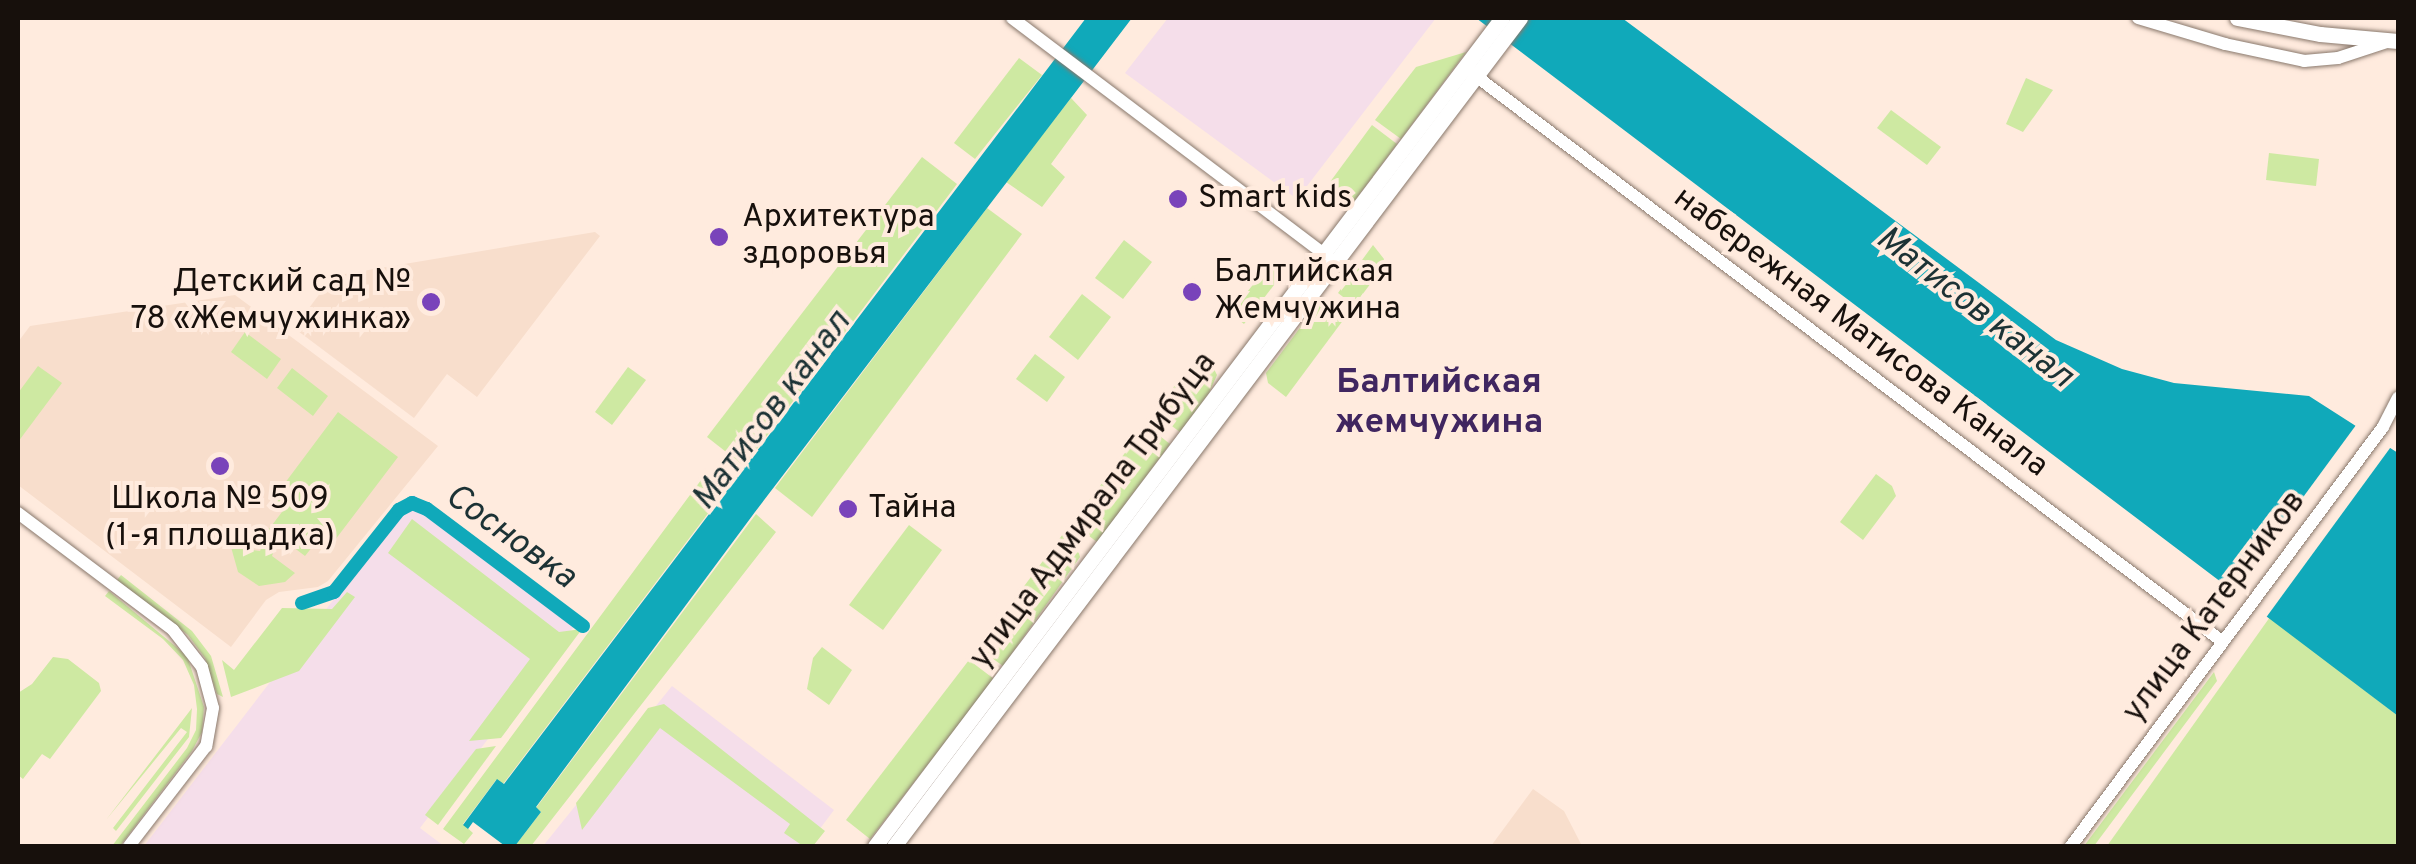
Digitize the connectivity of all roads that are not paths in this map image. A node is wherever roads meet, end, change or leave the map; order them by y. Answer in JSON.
{"nodes":[{"id":1,"x":1012,"y":18,"type":"edge"},
{"id":2,"x":1502,"y":18,"type":"edge"},
{"id":3,"x":1520,"y":18,"type":"edge"},
{"id":4,"x":2138,"y":18,"type":"edge"},
{"id":5,"x":2237,"y":18,"type":"edge"},
{"id":6,"x":2395,"y":41,"type":"edge"},
{"id":7,"x":1492,"y":42,"type":"junction"},
{"id":8,"x":1470,"y":71,"type":"junction"},
{"id":9,"x":1329,"y":258,"type":"junction"},
{"id":10,"x":2398,"y":398,"type":"edge"},
{"id":11,"x":18,"y":513,"type":"edge"},
{"id":12,"x":2223,"y":642,"type":"junction"},
{"id":13,"x":129,"y":846,"type":"edge"},
{"id":14,"x":875,"y":846,"type":"edge"},
{"id":15,"x":894,"y":846,"type":"edge"},
{"id":16,"x":2071,"y":846,"type":"edge"}],
"edges":[{"from":1,"to":9,"type":"street"},
{"from":2,"to":7,"type":"street","name":"улица Адмирала Трибуца"},
{"from":3,"to":7,"type":"street","name":"улица Адмирала Трибуца"},
{"from":4,"to":6,"type":"street"},
{"from":5,"to":6,"type":"street"},
{"from":7,"to":8,"type":"street","name":"улица Адмирала Трибуца"},
{"from":8,"to":9,"type":"street","name":"улица Адмирала Трибуца"},
{"from":8,"to":12,"type":"street","name":"набережная Матисова Канала"},
{"from":9,"to":14,"type":"street","name":"улица Адмирала Трибуца"},
{"from":9,"to":15,"type":"street","name":"улица Адмирала Трибуца"},
{"from":10,"to":12,"type":"street","name":"улица Катерников"},
{"from":11,"to":13,"type":"street"},
{"from":12,"to":16,"type":"street","name":"улица Катерников"}]}
